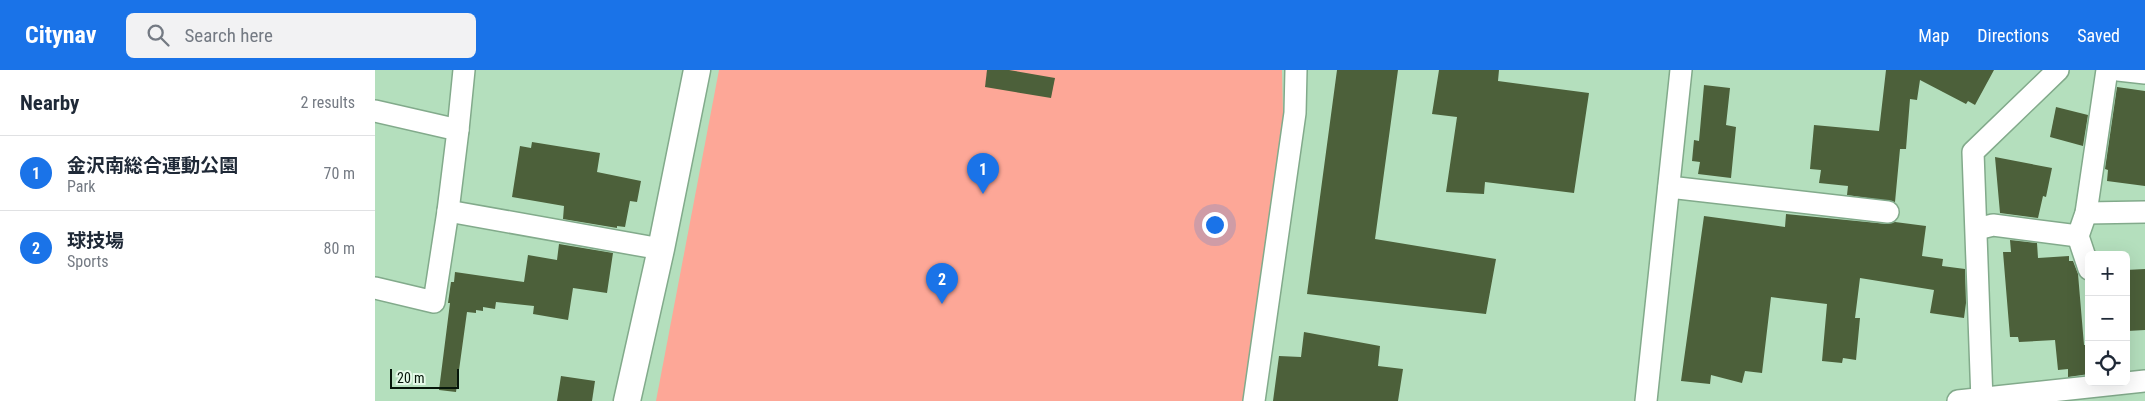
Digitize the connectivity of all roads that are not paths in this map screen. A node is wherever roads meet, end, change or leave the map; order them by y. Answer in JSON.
{"nodes":[{"id":1,"x":464,"y":70,"type":"edge"},
{"id":2,"x":697,"y":70,"type":"edge"},
{"id":3,"x":1296,"y":70,"type":"edge"},
{"id":4,"x":1681,"y":70,"type":"edge"},
{"id":5,"x":2058,"y":70,"type":"edge"},
{"id":6,"x":2107,"y":70,"type":"edge"},
{"id":7,"x":2117,"y":70,"type":"edge"},
{"id":8,"x":2145,"y":73,"type":"edge"},
{"id":9,"x":375,"y":112,"type":"edge"},
{"id":10,"x":457,"y":130,"type":"junction"},
{"id":11,"x":1669,"y":187,"type":"junction"},
{"id":12,"x":448,"y":211,"type":"junction"},
{"id":13,"x":1888,"y":212,"type":"dead end"},
{"id":14,"x":2145,"y":212,"type":"edge"},
{"id":15,"x":2086,"y":213,"type":"junction"},
{"id":16,"x":1977,"y":229,"type":"junction"},
{"id":17,"x":2078,"y":236,"type":"junction"},
{"id":18,"x":661,"y":249,"type":"junction"},
{"id":19,"x":2085,"y":257,"type":"edge"},
{"id":20,"x":375,"y":288,"type":"edge"},
{"id":21,"x":2131,"y":382,"type":"edge"},
{"id":22,"x":1983,"y":399,"type":"edge"},
{"id":23,"x":627,"y":401,"type":"edge"},
{"id":24,"x":1254,"y":401,"type":"edge"},
{"id":25,"x":1646,"y":401,"type":"edge"},
{"id":26,"x":1958,"y":401,"type":"edge"}],
"edges":[{"from":1,"to":10,"type":"street"},
{"from":2,"to":18,"type":"street"},
{"from":3,"to":24,"type":"street"},
{"from":4,"to":11,"type":"street"},
{"from":5,"to":16,"type":"street"},
{"from":6,"to":15,"type":"street"},
{"from":7,"to":8,"type":"street"},
{"from":9,"to":10,"type":"street"},
{"from":10,"to":12,"type":"street"},
{"from":11,"to":13,"type":"street"},
{"from":11,"to":25,"type":"street"},
{"from":12,"to":18,"type":"street"},
{"from":12,"to":20,"type":"street"},
{"from":14,"to":15,"type":"street"},
{"from":15,"to":17,"type":"street"},
{"from":16,"to":17,"type":"street"},
{"from":16,"to":22,"type":"street"},
{"from":17,"to":19,"type":"street"},
{"from":18,"to":23,"type":"street"},
{"from":21,"to":22,"type":"street"},
{"from":22,"to":26,"type":"street"}]}
